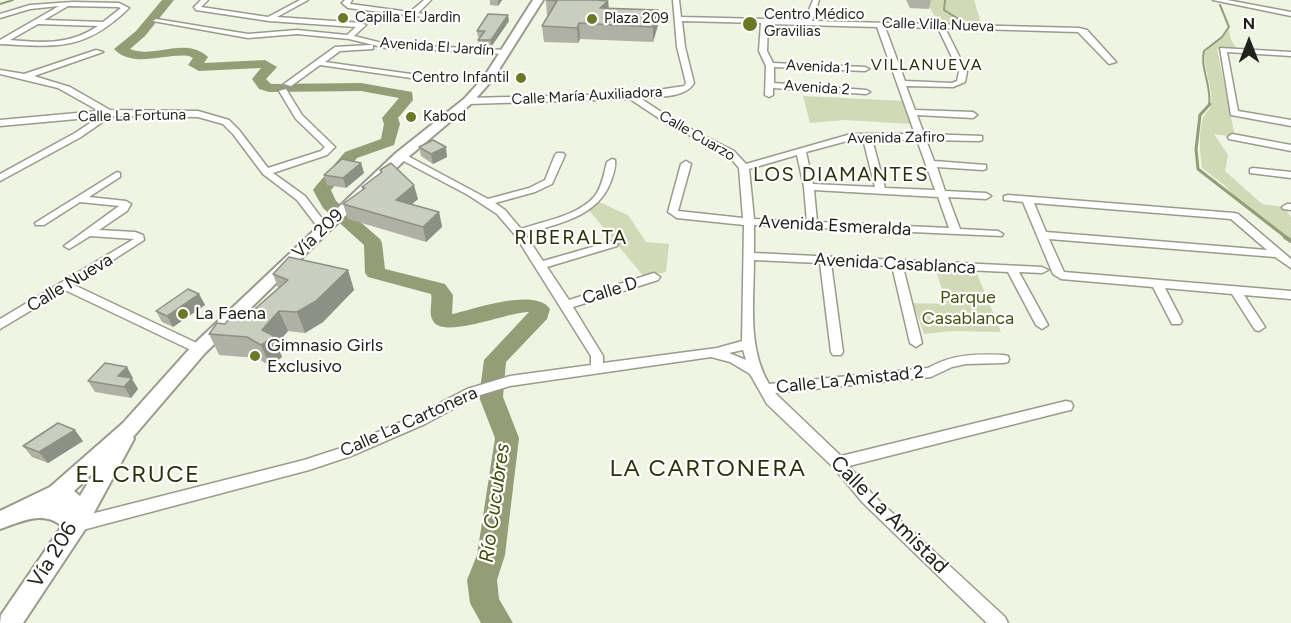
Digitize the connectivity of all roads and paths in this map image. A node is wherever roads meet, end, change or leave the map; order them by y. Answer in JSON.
{"nodes":[{"id":1,"x":205,"y":0,"type":"edge"},
{"id":2,"x":305,"y":0,"type":"edge"},
{"id":3,"x":349,"y":0,"type":"edge"},
{"id":4,"x":428,"y":0,"type":"edge"},
{"id":5,"x":538,"y":0,"type":"edge"},
{"id":6,"x":676,"y":0,"type":"edge"},
{"id":7,"x":816,"y":0,"type":"edge"},
{"id":8,"x":1216,"y":0,"type":"edge"},
{"id":9,"x":70,"y":2,"type":"edge"},
{"id":10,"x":378,"y":10,"type":"junction"},
{"id":11,"x":412,"y":14,"type":"junction"},
{"id":12,"x":1291,"y":14,"type":"edge"},
{"id":13,"x":0,"y":16,"type":"edge"},
{"id":14,"x":431,"y":16,"type":"dead end"},
{"id":15,"x":269,"y":19,"type":"junction"},
{"id":16,"x":678,"y":20,"type":"junction"},
{"id":17,"x":156,"y":21,"type":"dead end"},
{"id":18,"x":765,"y":21,"type":"junction"},
{"id":19,"x":37,"y":22,"type":"junction"},
{"id":20,"x":808,"y":22,"type":"junction"},
{"id":21,"x":104,"y":24,"type":"junction"},
{"id":22,"x":880,"y":24,"type":"junction"},
{"id":23,"x":362,"y":25,"type":"junction"},
{"id":24,"x":940,"y":26,"type":"junction"},
{"id":25,"x":349,"y":37,"type":"junction"},
{"id":26,"x":1,"y":43,"type":"edge"},
{"id":27,"x":386,"y":46,"type":"junction"},
{"id":28,"x":99,"y":52,"type":"dead end"},
{"id":29,"x":506,"y":52,"type":"junction"},
{"id":30,"x":1291,"y":54,"type":"edge"},
{"id":31,"x":1112,"y":62,"type":"dead end"},
{"id":32,"x":319,"y":63,"type":"junction"},
{"id":33,"x":771,"y":65,"type":"junction"},
{"id":34,"x":842,"y":68,"type":"junction"},
{"id":35,"x":865,"y":69,"type":"dead end"},
{"id":36,"x":0,"y":72,"type":"edge"},
{"id":37,"x":26,"y":77,"type":"junction"},
{"id":38,"x":417,"y":77,"type":"dead end"},
{"id":39,"x":901,"y":83,"type":"junction"},
{"id":40,"x":769,"y":85,"type":"junction"},
{"id":41,"x":844,"y":90,"type":"junction"},
{"id":42,"x":866,"y":92,"type":"dead end"},
{"id":43,"x":769,"y":95,"type":"dead end"},
{"id":44,"x":632,"y":96,"type":"junction"},
{"id":45,"x":468,"y":101,"type":"junction"},
{"id":46,"x":912,"y":112,"type":"junction"},
{"id":47,"x":109,"y":113,"type":"junction"},
{"id":48,"x":973,"y":115,"type":"dead end"},
{"id":49,"x":0,"y":123,"type":"edge"},
{"id":50,"x":1291,"y":123,"type":"edge"},
{"id":51,"x":867,"y":136,"type":"junction"},
{"id":52,"x":921,"y":136,"type":"junction"},
{"id":53,"x":979,"y":138,"type":"dead end"},
{"id":54,"x":1232,"y":138,"type":"dead end"},
{"id":55,"x":1291,"y":148,"type":"edge"},
{"id":56,"x":801,"y":150,"type":"junction"},
{"id":57,"x":560,"y":155,"type":"dead end"},
{"id":58,"x":401,"y":156,"type":"junction"},
{"id":59,"x":612,"y":162,"type":"dead end"},
{"id":60,"x":686,"y":164,"type":"dead end"},
{"id":61,"x":931,"y":164,"type":"junction"},
{"id":62,"x":983,"y":166,"type":"dead end"},
{"id":63,"x":744,"y":167,"type":"junction"},
{"id":64,"x":1253,"y":171,"type":"dead end"},
{"id":65,"x":266,"y":172,"type":"junction"},
{"id":66,"x":117,"y":175,"type":"dead end"},
{"id":67,"x":1291,"y":175,"type":"edge"},
{"id":68,"x":0,"y":178,"type":"edge"},
{"id":69,"x":809,"y":187,"type":"junction"},
{"id":70,"x":881,"y":190,"type":"junction"},
{"id":71,"x":942,"y":194,"type":"junction"},
{"id":72,"x":986,"y":196,"type":"dead end"},
{"id":73,"x":1008,"y":198,"type":"dead end"},
{"id":74,"x":78,"y":199,"type":"junction"},
{"id":75,"x":1027,"y":199,"type":"junction"},
{"id":76,"x":489,"y":202,"type":"junction"},
{"id":77,"x":748,"y":222,"type":"junction"},
{"id":78,"x":40,"y":223,"type":"dead end"},
{"id":79,"x":812,"y":224,"type":"junction"},
{"id":80,"x":327,"y":225,"type":"junction"},
{"id":81,"x":955,"y":231,"type":"junction"},
{"id":82,"x":89,"y":233,"type":"junction"},
{"id":83,"x":519,"y":233,"type":"junction"},
{"id":84,"x":998,"y":234,"type":"dead end"},
{"id":85,"x":1043,"y":235,"type":"junction"},
{"id":86,"x":613,"y":244,"type":"dead end"},
{"id":87,"x":69,"y":246,"type":"dead end"},
{"id":88,"x":1278,"y":254,"type":"junction"},
{"id":89,"x":749,"y":256,"type":"junction"},
{"id":90,"x":825,"y":261,"type":"junction"},
{"id":91,"x":897,"y":265,"type":"junction"},
{"id":92,"x":1291,"y":265,"type":"edge"},
{"id":93,"x":540,"y":266,"type":"junction"},
{"id":94,"x":1011,"y":269,"type":"junction"},
{"id":95,"x":1042,"y":270,"type":"dead end"},
{"id":96,"x":654,"y":277,"type":"dead end"},
{"id":97,"x":1157,"y":284,"type":"junction"},
{"id":98,"x":66,"y":286,"type":"junction"},
{"id":99,"x":1236,"y":291,"type":"junction"},
{"id":100,"x":1291,"y":295,"type":"edge"},
{"id":101,"x":566,"y":305,"type":"junction"},
{"id":102,"x":1176,"y":321,"type":"dead end"},
{"id":103,"x":0,"y":325,"type":"edge"},
{"id":104,"x":1042,"y":325,"type":"dead end"},
{"id":105,"x":1259,"y":327,"type":"dead end"},
{"id":106,"x":916,"y":343,"type":"dead end"},
{"id":107,"x":748,"y":344,"type":"junction"},
{"id":108,"x":199,"y":349,"type":"junction"},
{"id":109,"x":837,"y":352,"type":"dead end"},
{"id":110,"x":709,"y":353,"type":"junction"},
{"id":111,"x":1003,"y":359,"type":"dead end"},
{"id":112,"x":597,"y":368,"type":"junction"},
{"id":113,"x":755,"y":371,"type":"junction"},
{"id":114,"x":766,"y":389,"type":"junction"},
{"id":115,"x":1066,"y":406,"type":"dead end"},
{"id":116,"x":130,"y":428,"type":"junction"},
{"id":117,"x":838,"y":463,"type":"junction"},
{"id":118,"x":57,"y":493,"type":"junction"},
{"id":119,"x":28,"y":509,"type":"junction"},
{"id":120,"x":0,"y":520,"type":"edge"},
{"id":121,"x":75,"y":525,"type":"junction"},
{"id":122,"x":9,"y":623,"type":"edge"},
{"id":123,"x":999,"y":623,"type":"edge"}],
"edges":[{"from":1,"to":15,"type":"street","name":"Avenida El Jardín"},
{"from":2,"to":15,"type":"street"},
{"from":3,"to":10,"type":"street"},
{"from":4,"to":11,"type":"street"},
{"from":5,"to":29,"type":"main road","name":"Vía 209"},
{"from":6,"to":16,"type":"street","name":"Calle María Auxiliadora"},
{"from":7,"to":20,"type":"street"},
{"from":8,"to":12,"type":"street"},
{"from":9,"to":13,"type":"street"},
{"from":9,"to":19,"type":"street"},
{"from":9,"to":21,"type":"street"},
{"from":10,"to":11,"type":"street"},
{"from":10,"to":23,"type":"street"},
{"from":11,"to":14,"type":"street"},
{"from":15,"to":23,"type":"street","name":"Avenida El Jardín"},
{"from":16,"to":18,"type":"street","name":"Calle Villa Nueva"},
{"from":16,"to":44,"type":"street","name":"Calle María Auxiliadora"},
{"from":17,"to":25,"type":"street"},
{"from":18,"to":20,"type":"street","name":"Calle Villa Nueva"},
{"from":18,"to":33,"type":"street"},
{"from":19,"to":21,"type":"street"},
{"from":19,"to":26,"type":"street"},
{"from":20,"to":22,"type":"street","name":"Calle Villa Nueva"},
{"from":21,"to":26,"type":"street"},
{"from":22,"to":24,"type":"street","name":"Calle Villa Nueva"},
{"from":22,"to":39,"type":"street"},
{"from":23,"to":25,"type":"street","name":"Avenida El Jardín"},
{"from":24,"to":31,"type":"street","name":"Calle Villa Nueva"},
{"from":24,"to":39,"type":"street"},
{"from":25,"to":27,"type":"street","name":"Avenida El Jardín"},
{"from":27,"to":29,"type":"street","name":"Avenida El Jardín"},
{"from":27,"to":32,"type":"street"},
{"from":28,"to":37,"type":"street"},
{"from":29,"to":45,"type":"main road","name":"Vía 209"},
{"from":30,"to":50,"type":"street"},
{"from":32,"to":38,"type":"street"},
{"from":32,"to":65,"type":"street"},
{"from":33,"to":34,"type":"street","name":"Avenida 1"},
{"from":33,"to":40,"type":"street"},
{"from":34,"to":35,"type":"street","name":"Avenida 1"},
{"from":34,"to":41,"type":"street"},
{"from":36,"to":37,"type":"street"},
{"from":37,"to":47,"type":"street"},
{"from":39,"to":46,"type":"street"},
{"from":40,"to":41,"type":"street","name":"Avenida 2"},
{"from":40,"to":43,"type":"street"},
{"from":41,"to":42,"type":"street","name":"Avenida 2"},
{"from":44,"to":45,"type":"street","name":"Calle María Auxiliadora"},
{"from":44,"to":63,"type":"street","name":"Calle Cuarzo"},
{"from":45,"to":58,"type":"main road","name":"Vía 209"},
{"from":46,"to":48,"type":"street"},
{"from":46,"to":52,"type":"street"},
{"from":47,"to":49,"type":"street","name":"Calle La Fortuna"},
{"from":47,"to":65,"type":"street","name":"Calle La Fortuna"},
{"from":47,"to":68,"type":"street"},
{"from":51,"to":52,"type":"street","name":"Avenida Zafiro"},
{"from":51,"to":56,"type":"street","name":"Avenida Zafiro"},
{"from":51,"to":70,"type":"street"},
{"from":52,"to":53,"type":"street","name":"Avenida Zafiro"},
{"from":52,"to":61,"type":"street"},
{"from":54,"to":55,"type":"street"},
{"from":56,"to":63,"type":"street","name":"Avenida Zafiro"},
{"from":56,"to":69,"type":"street"},
{"from":57,"to":76,"type":"street"},
{"from":58,"to":76,"type":"street"},
{"from":58,"to":80,"type":"main road","name":"Vía 209"},
{"from":59,"to":83,"type":"street"},
{"from":60,"to":77,"type":"street","name":"Avenida Esmeralda"},
{"from":61,"to":62,"type":"street"},
{"from":61,"to":71,"type":"street"},
{"from":63,"to":77,"type":"street","name":"Calle Cuarzo"},
{"from":64,"to":67,"type":"street"},
{"from":65,"to":80,"type":"street","name":"Calle La Fortuna"},
{"from":66,"to":74,"type":"street"},
{"from":69,"to":70,"type":"street"},
{"from":69,"to":79,"type":"street"},
{"from":70,"to":71,"type":"street"},
{"from":71,"to":72,"type":"street"},
{"from":71,"to":81,"type":"street"},
{"from":73,"to":75,"type":"street"},
{"from":74,"to":78,"type":"street"},
{"from":74,"to":82,"type":"street"},
{"from":75,"to":85,"type":"street"},
{"from":75,"to":88,"type":"street"},
{"from":76,"to":83,"type":"street"},
{"from":77,"to":79,"type":"street","name":"Avenida Esmeralda"},
{"from":77,"to":89,"type":"street","name":"Calle Cuarzo"},
{"from":79,"to":81,"type":"street","name":"Avenida Esmeralda"},
{"from":80,"to":108,"type":"main road","name":"Vía 209"},
{"from":81,"to":84,"type":"street","name":"Avenida Esmeralda"},
{"from":82,"to":87,"type":"street"},
{"from":82,"to":98,"type":"street","name":"Calle Nueva"},
{"from":83,"to":93,"type":"street"},
{"from":85,"to":88,"type":"street"},
{"from":85,"to":97,"type":"street"},
{"from":86,"to":93,"type":"street"},
{"from":88,"to":92,"type":"street"},
{"from":89,"to":90,"type":"street","name":"Avenida Casablanca"},
{"from":89,"to":107,"type":"street","name":"Calle La Amistad"},
{"from":90,"to":91,"type":"street","name":"Avenida Casablanca"},
{"from":90,"to":109,"type":"street"},
{"from":91,"to":94,"type":"street","name":"Avenida Casablanca"},
{"from":91,"to":106,"type":"street"},
{"from":93,"to":101,"type":"street"},
{"from":94,"to":95,"type":"street","name":"Avenida Casablanca"},
{"from":94,"to":104,"type":"street"},
{"from":96,"to":101,"type":"street","name":"Calle D"},
{"from":97,"to":99,"type":"street"},
{"from":97,"to":102,"type":"street"},
{"from":98,"to":103,"type":"street","name":"Calle Nueva"},
{"from":98,"to":108,"type":"street"},
{"from":99,"to":100,"type":"street"},
{"from":99,"to":105,"type":"street"},
{"from":101,"to":112,"type":"street"},
{"from":107,"to":110,"type":"street","name":"Calle La Cartonera"},
{"from":107,"to":113,"type":"street","name":"Calle La Amistad"},
{"from":108,"to":116,"type":"main road","name":"Vía 209"},
{"from":110,"to":112,"type":"street","name":"Calle La Cartonera"},
{"from":110,"to":113,"type":"street"},
{"from":111,"to":114,"type":"street","name":"Calle La Amistad 2"},
{"from":112,"to":121,"type":"street","name":"Calle La Cartonera"},
{"from":113,"to":114,"type":"street","name":"Calle La Amistad"},
{"from":114,"to":117,"type":"street","name":"Calle La Amistad"},
{"from":115,"to":117,"type":"street"},
{"from":116,"to":118,"type":"main road","name":"Vía 209"},
{"from":116,"to":121,"type":"main road"},
{"from":117,"to":123,"type":"street","name":"Calle La Amistad"},
{"from":118,"to":119,"type":"main road","name":"Vía 209"},
{"from":118,"to":121,"type":"main road","name":"Vía 206"},
{"from":119,"to":120,"type":"main road","name":"Vía 209"},
{"from":119,"to":121,"type":"main road"},
{"from":121,"to":122,"type":"main road","name":"Vía 206"}]}
